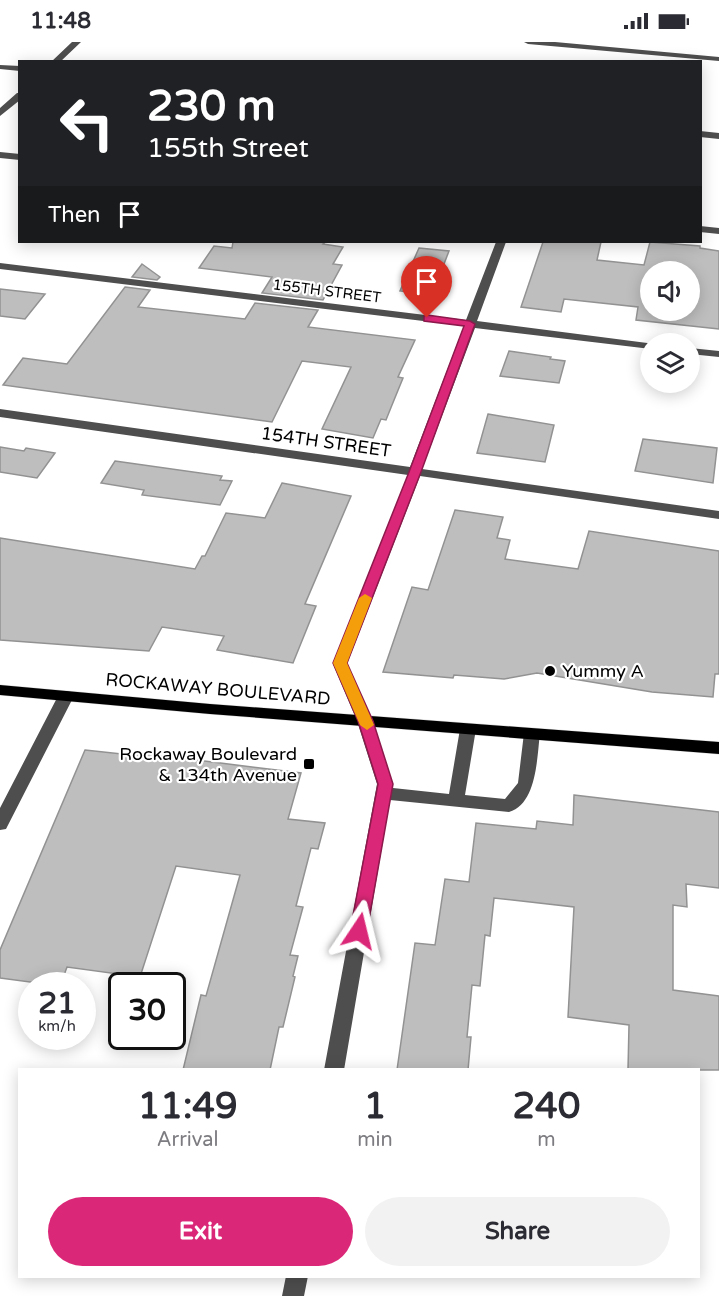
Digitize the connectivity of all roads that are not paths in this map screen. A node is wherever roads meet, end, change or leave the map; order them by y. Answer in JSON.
{"nodes":[{"id":1,"x":77,"y":42,"type":"edge"},
{"id":2,"x":528,"y":42,"type":"edge"},
{"id":3,"x":574,"y":47,"type":"edge"},
{"id":4,"x":719,"y":59,"type":"edge"},
{"id":5,"x":57,"y":60,"type":"edge"},
{"id":6,"x":0,"y":67,"type":"edge"},
{"id":7,"x":18,"y":69,"type":"edge"},
{"id":8,"x":18,"y":96,"type":"edge"},
{"id":9,"x":0,"y":113,"type":"edge"},
{"id":10,"x":702,"y":134,"type":"edge"},
{"id":11,"x":719,"y":136,"type":"edge"},
{"id":12,"x":0,"y":155,"type":"edge"},
{"id":13,"x":18,"y":157,"type":"edge"},
{"id":14,"x":702,"y":229,"type":"edge"},
{"id":15,"x":719,"y":231,"type":"edge"},
{"id":16,"x":501,"y":243,"type":"edge"},
{"id":17,"x":0,"y":266,"type":"edge"},
{"id":18,"x":470,"y":324,"type":"junction"},
{"id":19,"x":640,"y":345,"type":"edge"},
{"id":20,"x":700,"y":352,"type":"edge"},
{"id":21,"x":719,"y":354,"type":"edge"},
{"id":22,"x":0,"y":413,"type":"edge"},
{"id":23,"x":415,"y":472,"type":"junction"},
{"id":24,"x":719,"y":515,"type":"edge"},
{"id":25,"x":0,"y":690,"type":"edge"},
{"id":26,"x":66,"y":696,"type":"junction"},
{"id":27,"x":366,"y":721,"type":"junction"},
{"id":28,"x":468,"y":729,"type":"junction"},
{"id":29,"x":532,"y":733,"type":"junction"},
{"id":30,"x":719,"y":748,"type":"edge"},
{"id":31,"x":384,"y":793,"type":"junction"},
{"id":32,"x":456,"y":800,"type":"junction"},
{"id":33,"x":0,"y":824,"type":"edge"},
{"id":34,"x":334,"y":1068,"type":"edge"},
{"id":35,"x":297,"y":1278,"type":"edge"},
{"id":36,"x":293,"y":1296,"type":"edge"}],
"edges":[{"from":1,"to":5,"type":"street"},
{"from":2,"to":3,"type":"street"},
{"from":3,"to":4,"type":"street"},
{"from":6,"to":7,"type":"street"},
{"from":8,"to":9,"type":"street"},
{"from":10,"to":11,"type":"street"},
{"from":12,"to":13,"type":"street"},
{"from":14,"to":15,"type":"street"},
{"from":16,"to":18,"type":"street"},
{"from":17,"to":18,"type":"street","name":"155TH STREET"},
{"from":18,"to":19,"type":"street","name":"155TH STREET"},
{"from":18,"to":23,"type":"street"},
{"from":20,"to":21,"type":"street"},
{"from":22,"to":23,"type":"street","name":"154TH STREET"},
{"from":23,"to":24,"type":"street","name":"154TH STREET"},
{"from":23,"to":27,"type":"street"},
{"from":25,"to":26,"type":"main road","name":"ROCKAWAY BOULEVARD"},
{"from":26,"to":27,"type":"main road","name":"ROCKAWAY BOULEVARD"},
{"from":26,"to":33,"type":"street"},
{"from":27,"to":28,"type":"main road","name":"ROCKAWAY BOULEVARD"},
{"from":27,"to":31,"type":"street"},
{"from":28,"to":29,"type":"main road","name":"ROCKAWAY BOULEVARD"},
{"from":28,"to":32,"type":"street"},
{"from":29,"to":30,"type":"main road","name":"ROCKAWAY BOULEVARD"},
{"from":29,"to":32,"type":"street"},
{"from":31,"to":32,"type":"street"},
{"from":31,"to":34,"type":"street"},
{"from":35,"to":36,"type":"street"}]}
